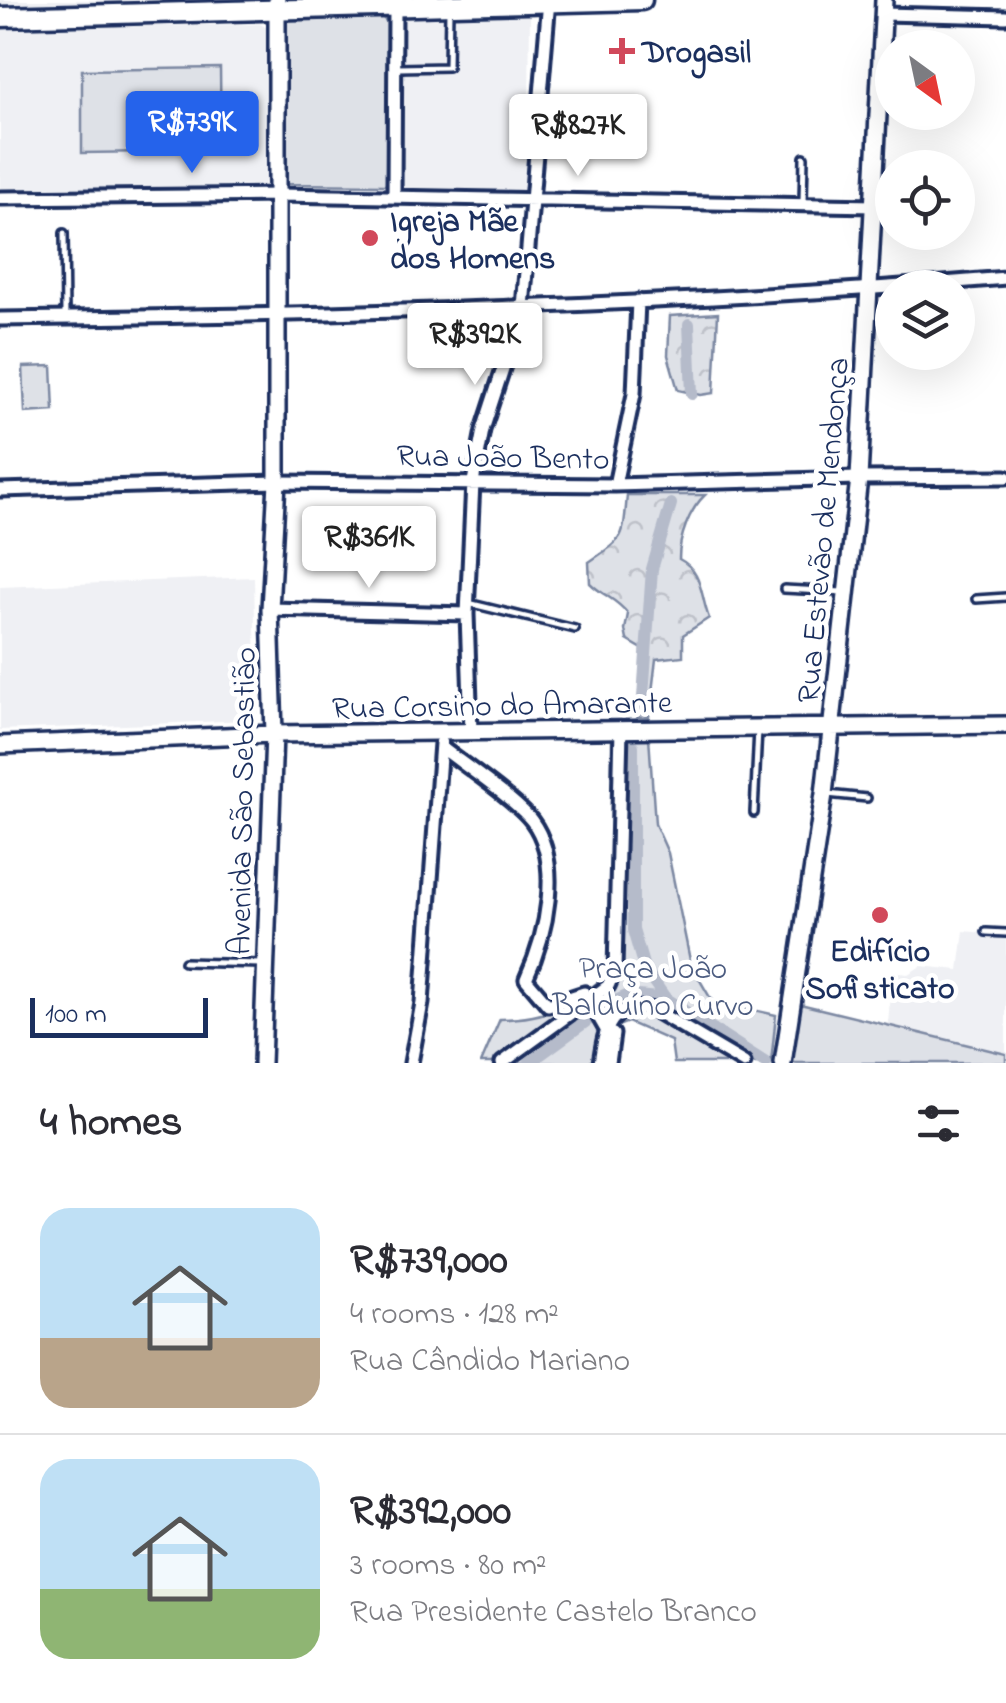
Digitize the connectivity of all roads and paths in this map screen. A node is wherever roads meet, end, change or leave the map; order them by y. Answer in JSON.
{"nodes":[{"id":1,"x":642,"y":0,"type":"edge"},
{"id":2,"x":549,"y":1,"type":"edge"},
{"id":3,"x":277,"y":5,"type":"edge"},
{"id":4,"x":395,"y":6,"type":"junction"},
{"id":5,"x":449,"y":6,"type":"junction"},
{"id":6,"x":884,"y":7,"type":"edge"},
{"id":7,"x":0,"y":17,"type":"edge"},
{"id":8,"x":1006,"y":17,"type":"edge"},
{"id":9,"x":395,"y":68,"type":"junction"},
{"id":10,"x":878,"y":150,"type":"edge"},
{"id":11,"x":804,"y":157,"type":"dead end"},
{"id":12,"x":279,"y":195,"type":"junction"},
{"id":13,"x":394,"y":197,"type":"junction"},
{"id":14,"x":0,"y":198,"type":"edge"},
{"id":15,"x":534,"y":198,"type":"junction"},
{"id":16,"x":802,"y":205,"type":"junction"},
{"id":17,"x":875,"y":206,"type":"edge"},
{"id":18,"x":875,"y":223,"type":"edge"},
{"id":19,"x":64,"y":233,"type":"dead end"},
{"id":20,"x":1006,"y":278,"type":"edge"},
{"id":21,"x":871,"y":289,"type":"junction"},
{"id":22,"x":638,"y":302,"type":"junction"},
{"id":23,"x":523,"y":307,"type":"junction"},
{"id":24,"x":278,"y":316,"type":"junction"},
{"id":25,"x":65,"y":318,"type":"junction"},
{"id":26,"x":0,"y":319,"type":"edge"},
{"id":27,"x":1006,"y":477,"type":"edge"},
{"id":28,"x":859,"y":478,"type":"junction"},
{"id":29,"x":277,"y":482,"type":"junction"},
{"id":30,"x":473,"y":482,"type":"junction"},
{"id":31,"x":615,"y":485,"type":"junction"},
{"id":32,"x":0,"y":490,"type":"edge"},
{"id":33,"x":784,"y":589,"type":"dead end"},
{"id":34,"x":845,"y":592,"type":"junction"},
{"id":35,"x":1006,"y":597,"type":"edge"},
{"id":36,"x":976,"y":599,"type":"dead end"},
{"id":37,"x":468,"y":608,"type":"junction"},
{"id":38,"x":270,"y":610,"type":"junction"},
{"id":39,"x":575,"y":629,"type":"dead end"},
{"id":40,"x":1006,"y":725,"type":"edge"},
{"id":41,"x":758,"y":726,"type":"junction"},
{"id":42,"x":831,"y":727,"type":"junction"},
{"id":43,"x":621,"y":729,"type":"junction"},
{"id":44,"x":471,"y":732,"type":"junction"},
{"id":45,"x":274,"y":734,"type":"junction"},
{"id":46,"x":441,"y":740,"type":"junction"},
{"id":47,"x":0,"y":744,"type":"edge"},
{"id":48,"x":824,"y":794,"type":"junction"},
{"id":49,"x":866,"y":798,"type":"dead end"},
{"id":50,"x":754,"y":813,"type":"dead end"},
{"id":51,"x":986,"y":932,"type":"dead end"},
{"id":52,"x":1006,"y":933,"type":"edge"},
{"id":53,"x":184,"y":962,"type":"dead end"},
{"id":54,"x":265,"y":964,"type":"junction"},
{"id":55,"x":600,"y":1018,"type":"junction"},
{"id":56,"x":262,"y":1063,"type":"edge"},
{"id":57,"x":411,"y":1063,"type":"edge"},
{"id":58,"x":502,"y":1063,"type":"edge"},
{"id":59,"x":600,"y":1063,"type":"edge"},
{"id":60,"x":609,"y":1063,"type":"edge"},
{"id":61,"x":744,"y":1063,"type":"edge"},
{"id":62,"x":783,"y":1063,"type":"edge"}],
"edges":[{"from":1,"to":2,"type":"main road"},
{"from":2,"to":5,"type":"main road"},
{"from":2,"to":15,"type":"street"},
{"from":3,"to":4,"type":"main road"},
{"from":3,"to":7,"type":"main road"},
{"from":3,"to":12,"type":"street","name":"Avenida São Sebastião"},
{"from":4,"to":5,"type":"main road"},
{"from":4,"to":9,"type":"street"},
{"from":5,"to":9,"type":"lane"},
{"from":6,"to":8,"type":"street"},
{"from":6,"to":10,"type":"street","name":"Rua Estevão de Mendonça"},
{"from":9,"to":13,"type":"street"},
{"from":11,"to":16,"type":"lane"},
{"from":12,"to":13,"type":"street"},
{"from":12,"to":14,"type":"street"},
{"from":12,"to":24,"type":"street","name":"Avenida São Sebastião"},
{"from":13,"to":15,"type":"street"},
{"from":15,"to":16,"type":"street"},
{"from":15,"to":23,"type":"street"},
{"from":16,"to":17,"type":"street"},
{"from":18,"to":21,"type":"street","name":"Rua Estevão de Mendonça"},
{"from":19,"to":25,"type":"lane"},
{"from":20,"to":21,"type":"street"},
{"from":21,"to":22,"type":"street"},
{"from":21,"to":28,"type":"street","name":"Rua Estevão de Mendonça"},
{"from":22,"to":23,"type":"street"},
{"from":22,"to":31,"type":"street"},
{"from":23,"to":24,"type":"street"},
{"from":23,"to":30,"type":"street"},
{"from":24,"to":25,"type":"street"},
{"from":24,"to":29,"type":"street","name":"Avenida São Sebastião"},
{"from":25,"to":26,"type":"street"},
{"from":27,"to":28,"type":"street","name":"Rua João Bento"},
{"from":28,"to":31,"type":"street","name":"Rua João Bento"},
{"from":28,"to":34,"type":"street","name":"Rua Estevão de Mendonça"},
{"from":29,"to":30,"type":"street","name":"Rua João Bento"},
{"from":29,"to":32,"type":"street","name":"Rua João Bento"},
{"from":29,"to":38,"type":"street","name":"Avenida São Sebastião"},
{"from":30,"to":31,"type":"street","name":"Rua João Bento"},
{"from":30,"to":37,"type":"street"},
{"from":33,"to":34,"type":"lane"},
{"from":34,"to":42,"type":"street","name":"Rua Estevão de Mendonça"},
{"from":35,"to":36,"type":"lane"},
{"from":37,"to":38,"type":"street"},
{"from":37,"to":39,"type":"lane"},
{"from":37,"to":44,"type":"street"},
{"from":38,"to":45,"type":"street","name":"Avenida São Sebastião"},
{"from":40,"to":42,"type":"street","name":"Rua Corsino do Amarante"},
{"from":41,"to":42,"type":"street","name":"Rua Corsino do Amarante"},
{"from":41,"to":43,"type":"street","name":"Rua Corsino do Amarante"},
{"from":41,"to":50,"type":"lane"},
{"from":42,"to":48,"type":"street","name":"Rua Estevão de Mendonça"},
{"from":43,"to":44,"type":"street","name":"Rua Corsino do Amarante"},
{"from":43,"to":55,"type":"street"},
{"from":44,"to":46,"type":"street","name":"Rua Corsino do Amarante"},
{"from":45,"to":46,"type":"street","name":"Rua Corsino do Amarante"},
{"from":45,"to":47,"type":"street","name":"Rua Corsino do Amarante"},
{"from":45,"to":54,"type":"street","name":"Avenida São Sebastião"},
{"from":46,"to":55,"type":"street"},
{"from":46,"to":57,"type":"street"},
{"from":48,"to":49,"type":"lane"},
{"from":48,"to":62,"type":"street","name":"Rua Estevão de Mendonça"},
{"from":51,"to":52,"type":"lane"},
{"from":53,"to":54,"type":"lane"},
{"from":54,"to":56,"type":"street","name":"Avenida São Sebastião"},
{"from":55,"to":58,"type":"street"},
{"from":55,"to":59,"type":"street"},
{"from":55,"to":60,"type":"street"},
{"from":55,"to":61,"type":"street"}]}
